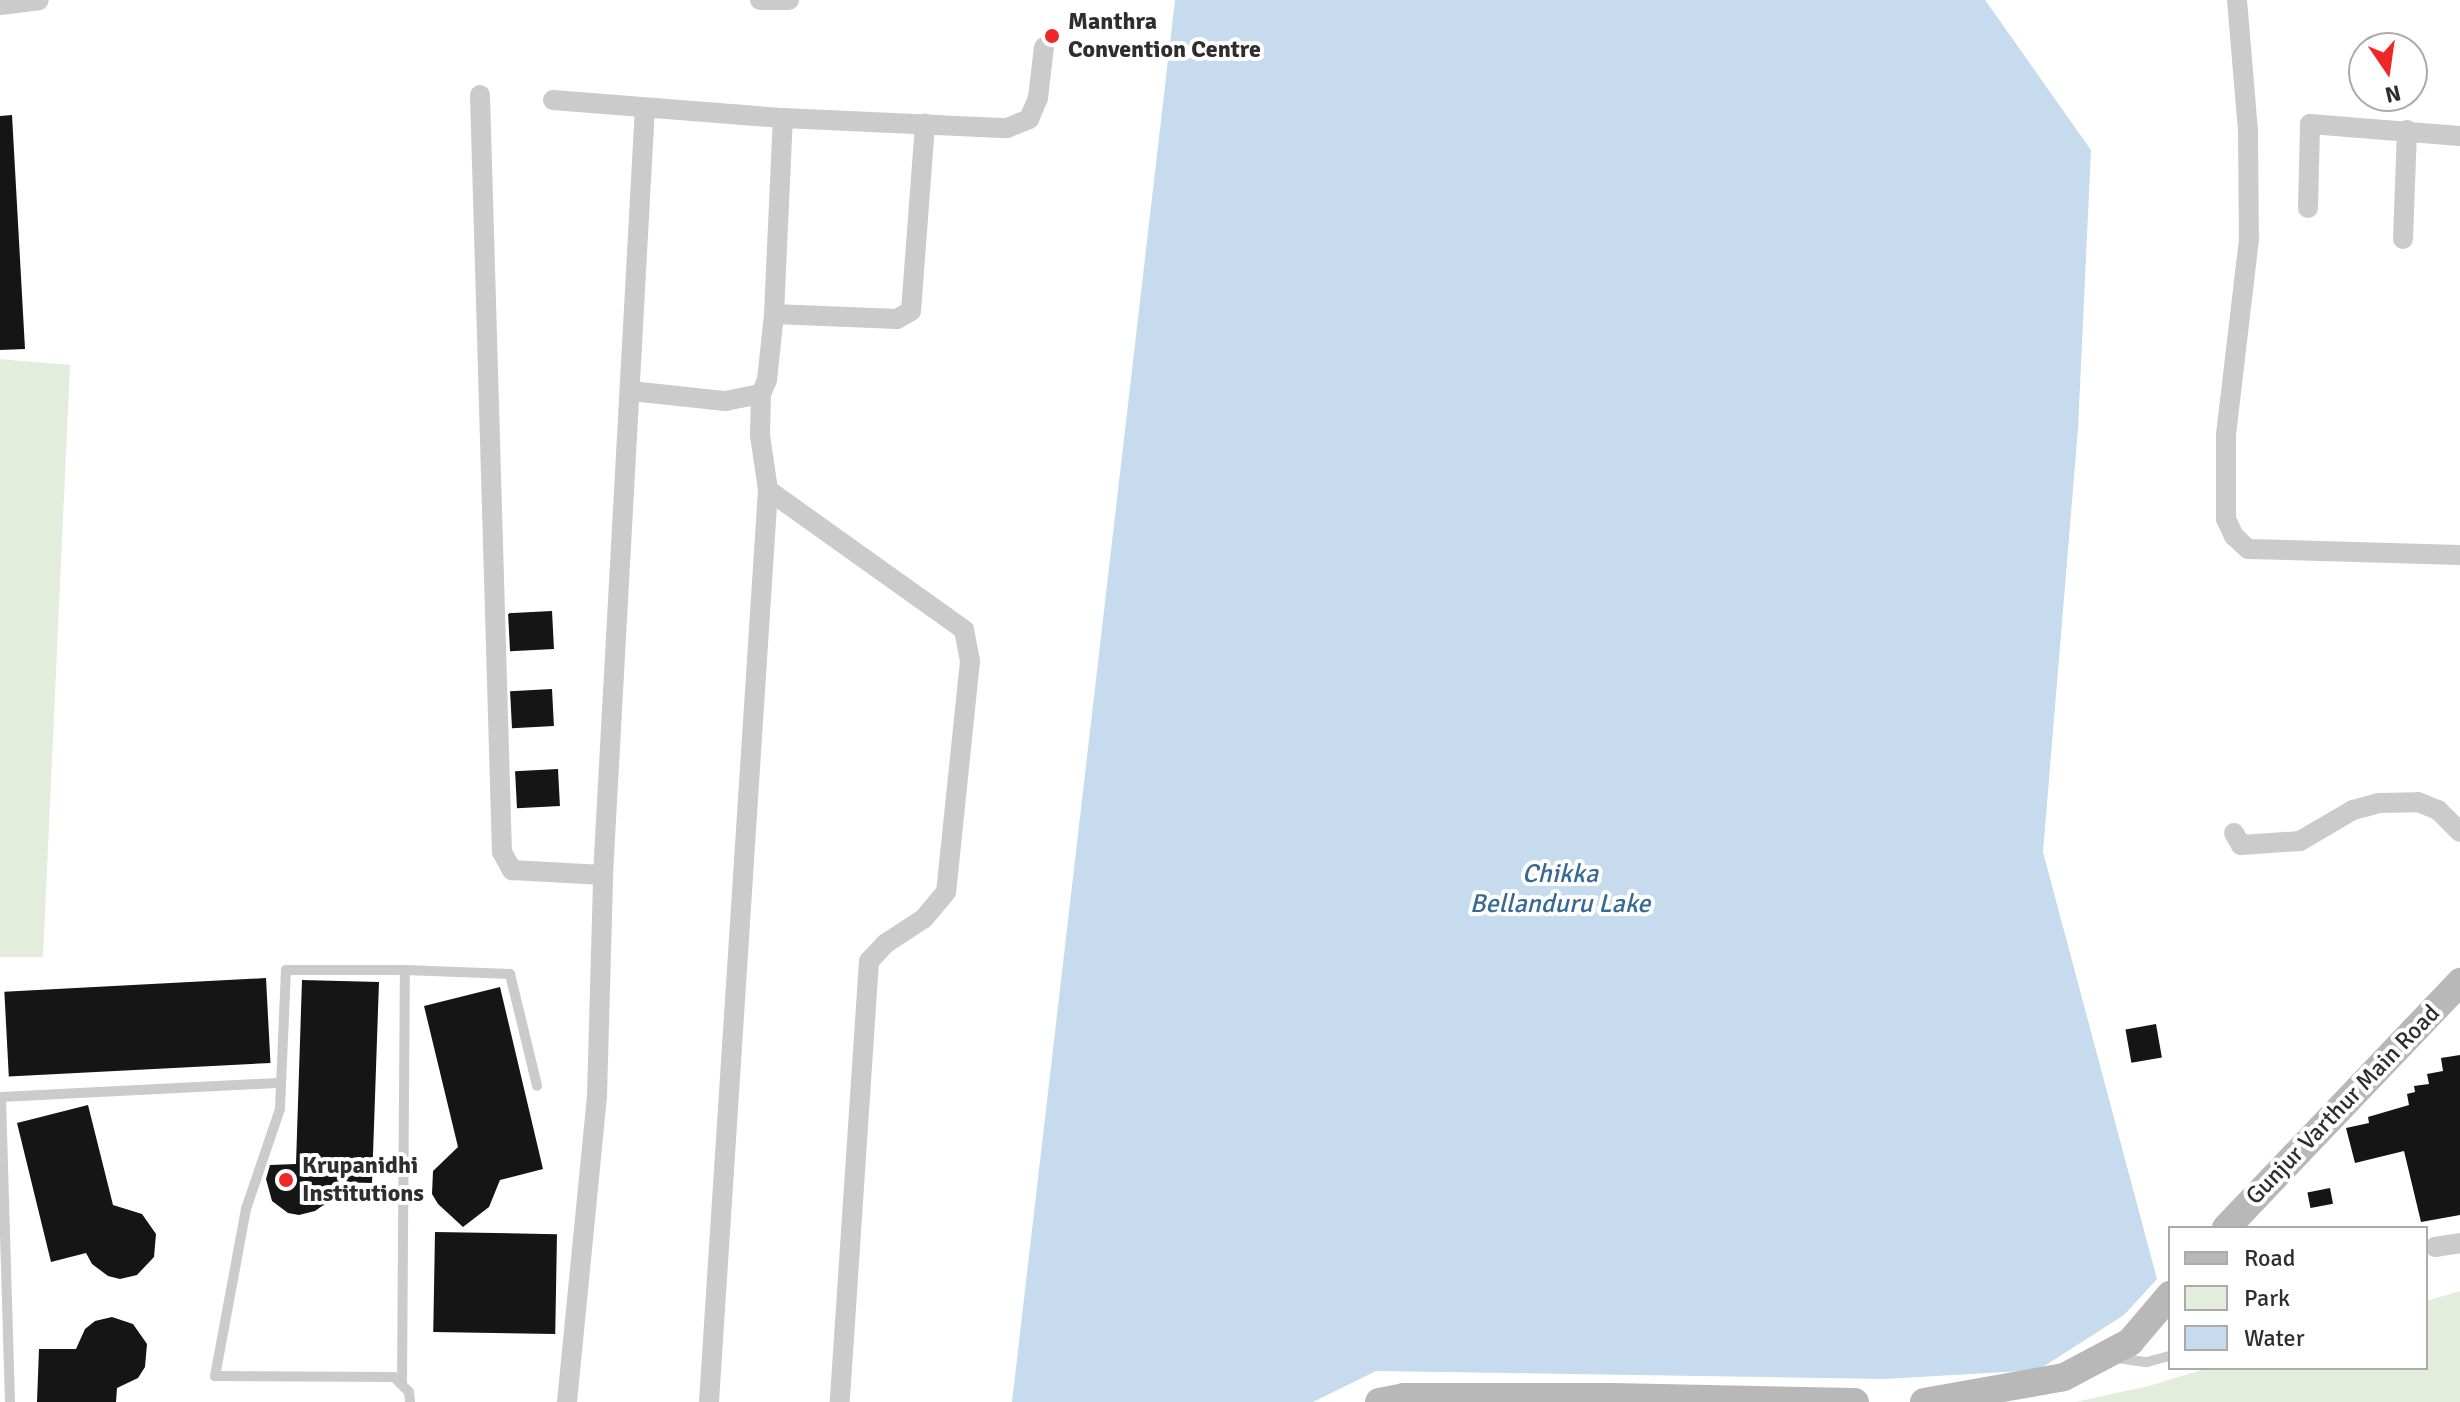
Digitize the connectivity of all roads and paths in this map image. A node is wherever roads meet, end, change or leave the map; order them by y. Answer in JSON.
{"nodes":[{"id":1,"x":39,"y":0,"type":"edge"},
{"id":2,"x":760,"y":0,"type":"edge"},
{"id":3,"x":789,"y":0,"type":"edge"},
{"id":4,"x":2237,"y":0,"type":"edge"},
{"id":5,"x":0,"y":5,"type":"edge"},
{"id":6,"x":1044,"y":47,"type":"dead end"},
{"id":7,"x":480,"y":95,"type":"dead end"},
{"id":8,"x":553,"y":100,"type":"dead end"},
{"id":9,"x":645,"y":108,"type":"junction"},
{"id":10,"x":783,"y":118,"type":"junction"},
{"id":11,"x":925,"y":124,"type":"junction"},
{"id":12,"x":2407,"y":130,"type":"junction"},
{"id":13,"x":2460,"y":136,"type":"edge"},
{"id":14,"x":2308,"y":208,"type":"dead end"},
{"id":15,"x":2403,"y":239,"type":"dead end"},
{"id":16,"x":774,"y":314,"type":"junction"},
{"id":17,"x":631,"y":391,"type":"junction"},
{"id":18,"x":761,"y":394,"type":"junction"},
{"id":19,"x":768,"y":490,"type":"junction"},
{"id":20,"x":2460,"y":555,"type":"edge"},
{"id":21,"x":2460,"y":832,"type":"edge"},
{"id":22,"x":2234,"y":833,"type":"dead end"},
{"id":23,"x":603,"y":875,"type":"junction"},
{"id":24,"x":405,"y":970,"type":"junction"},
{"id":25,"x":2460,"y":982,"type":"edge"},
{"id":26,"x":281,"y":1083,"type":"junction"},
{"id":27,"x":537,"y":1086,"type":"dead end"},
{"id":28,"x":2228,"y":1226,"type":"edge"},
{"id":29,"x":2460,"y":1243,"type":"edge"},
{"id":30,"x":2435,"y":1247,"type":"dead end"},
{"id":31,"x":2168,"y":1297,"type":"edge"},
{"id":32,"x":2119,"y":1350,"type":"junction"},
{"id":33,"x":2168,"y":1357,"type":"edge"},
{"id":34,"x":402,"y":1382,"type":"junction"},
{"id":35,"x":10,"y":1402,"type":"edge"},
{"id":36,"x":410,"y":1402,"type":"edge"},
{"id":37,"x":567,"y":1402,"type":"edge"},
{"id":38,"x":709,"y":1402,"type":"edge"},
{"id":39,"x":840,"y":1402,"type":"edge"},
{"id":40,"x":1379,"y":1402,"type":"edge"},
{"id":41,"x":1855,"y":1402,"type":"edge"},
{"id":42,"x":1924,"y":1402,"type":"edge"}],
"edges":[{"from":1,"to":5,"type":"street"},
{"from":2,"to":3,"type":"street"},
{"from":4,"to":20,"type":"street"},
{"from":6,"to":11,"type":"street"},
{"from":7,"to":23,"type":"street"},
{"from":8,"to":9,"type":"street"},
{"from":9,"to":10,"type":"street"},
{"from":9,"to":17,"type":"street"},
{"from":10,"to":11,"type":"street"},
{"from":10,"to":16,"type":"street"},
{"from":11,"to":16,"type":"street"},
{"from":12,"to":13,"type":"street"},
{"from":12,"to":14,"type":"street"},
{"from":12,"to":15,"type":"street"},
{"from":16,"to":18,"type":"street"},
{"from":17,"to":18,"type":"street"},
{"from":17,"to":23,"type":"street"},
{"from":18,"to":19,"type":"street"},
{"from":19,"to":38,"type":"street"},
{"from":19,"to":39,"type":"street"},
{"from":21,"to":22,"type":"street"},
{"from":23,"to":37,"type":"street"},
{"from":24,"to":26,"type":"lane"},
{"from":24,"to":27,"type":"lane"},
{"from":24,"to":34,"type":"lane"},
{"from":25,"to":28,"type":"main road","name":"Gunjur Varthur Main Road"},
{"from":26,"to":34,"type":"lane"},
{"from":26,"to":35,"type":"lane"},
{"from":29,"to":30,"type":"street"},
{"from":31,"to":32,"type":"main road"},
{"from":32,"to":33,"type":"lane"},
{"from":32,"to":42,"type":"main road"},
{"from":34,"to":36,"type":"lane"},
{"from":40,"to":41,"type":"main road"}]}
